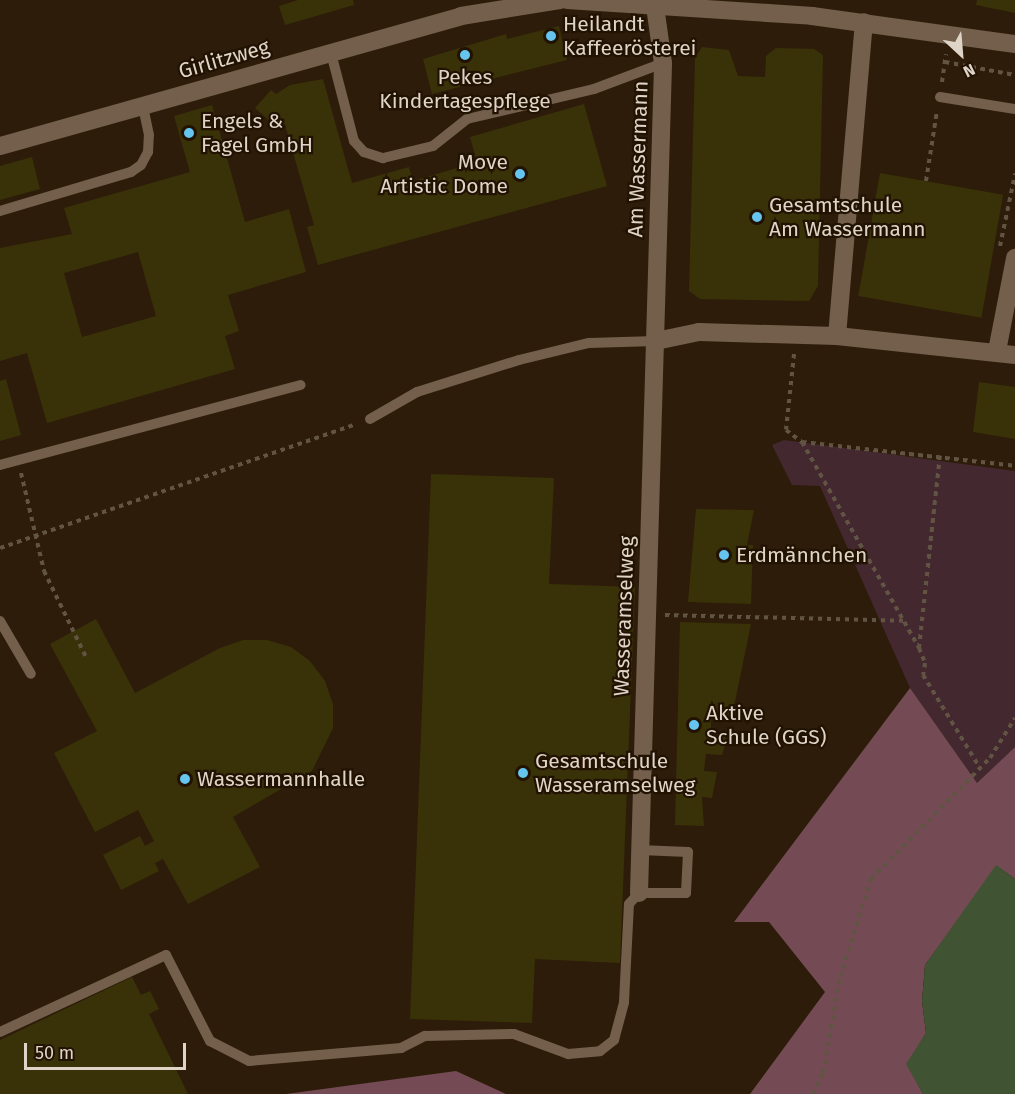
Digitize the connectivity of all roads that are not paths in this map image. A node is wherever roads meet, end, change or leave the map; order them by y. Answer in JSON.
{"nodes":[{"id":1,"x":560,"y":0,"type":"edge"},
{"id":2,"x":567,"y":0,"type":"edge"},
{"id":3,"x":655,"y":6,"type":"junction"},
{"id":4,"x":460,"y":8,"type":"edge"},
{"id":5,"x":864,"y":22,"type":"junction"},
{"id":6,"x":1015,"y":44,"type":"edge"},
{"id":7,"x":331,"y":53,"type":"junction"},
{"id":8,"x":663,"y":63,"type":"junction"},
{"id":9,"x":939,"y":97,"type":"dead end"},
{"id":10,"x":143,"y":106,"type":"junction"},
{"id":11,"x":1015,"y":109,"type":"edge"},
{"id":12,"x":0,"y":146,"type":"edge"},
{"id":13,"x":0,"y":211,"type":"edge"},
{"id":14,"x":1015,"y":258,"type":"edge"},
{"id":15,"x":837,"y":336,"type":"junction"},
{"id":16,"x":656,"y":341,"type":"junction"},
{"id":17,"x":1006,"y":353,"type":"edge"},
{"id":18,"x":301,"y":385,"type":"dead end"},
{"id":19,"x":370,"y":419,"type":"road end"},
{"id":20,"x":0,"y":465,"type":"edge"},
{"id":21,"x":0,"y":621,"type":"edge"},
{"id":22,"x":31,"y":674,"type":"dead end"},
{"id":23,"x":640,"y":850,"type":"junction"},
{"id":24,"x":639,"y":893,"type":"junction"},
{"id":25,"x":0,"y":1032,"type":"edge"}],
"edges":[{"from":1,"to":4,"type":"street","name":"Girlitzweg"},
{"from":2,"to":3,"type":"street"},
{"from":3,"to":5,"type":"street"},
{"from":3,"to":8,"type":"street","name":"Am Wassermann"},
{"from":4,"to":7,"type":"street","name":"Girlitzweg"},
{"from":5,"to":6,"type":"street"},
{"from":5,"to":15,"type":"street"},
{"from":7,"to":8,"type":"lane"},
{"from":7,"to":10,"type":"street","name":"Girlitzweg"},
{"from":8,"to":16,"type":"street","name":"Am Wassermann"},
{"from":9,"to":11,"type":"lane"},
{"from":10,"to":12,"type":"street","name":"Girlitzweg"},
{"from":10,"to":13,"type":"lane"},
{"from":14,"to":17,"type":"street"},
{"from":15,"to":16,"type":"street"},
{"from":15,"to":17,"type":"street"},
{"from":16,"to":19,"type":"lane"},
{"from":16,"to":23,"type":"street","name":"Wasseramselweg"},
{"from":18,"to":20,"type":"lane"},
{"from":21,"to":22,"type":"lane"},
{"from":23,"to":24,"type":"street","name":"Wasseramselweg"},
{"from":23,"to":24,"type":"lane"},
{"from":24,"to":25,"type":"lane"}]}
